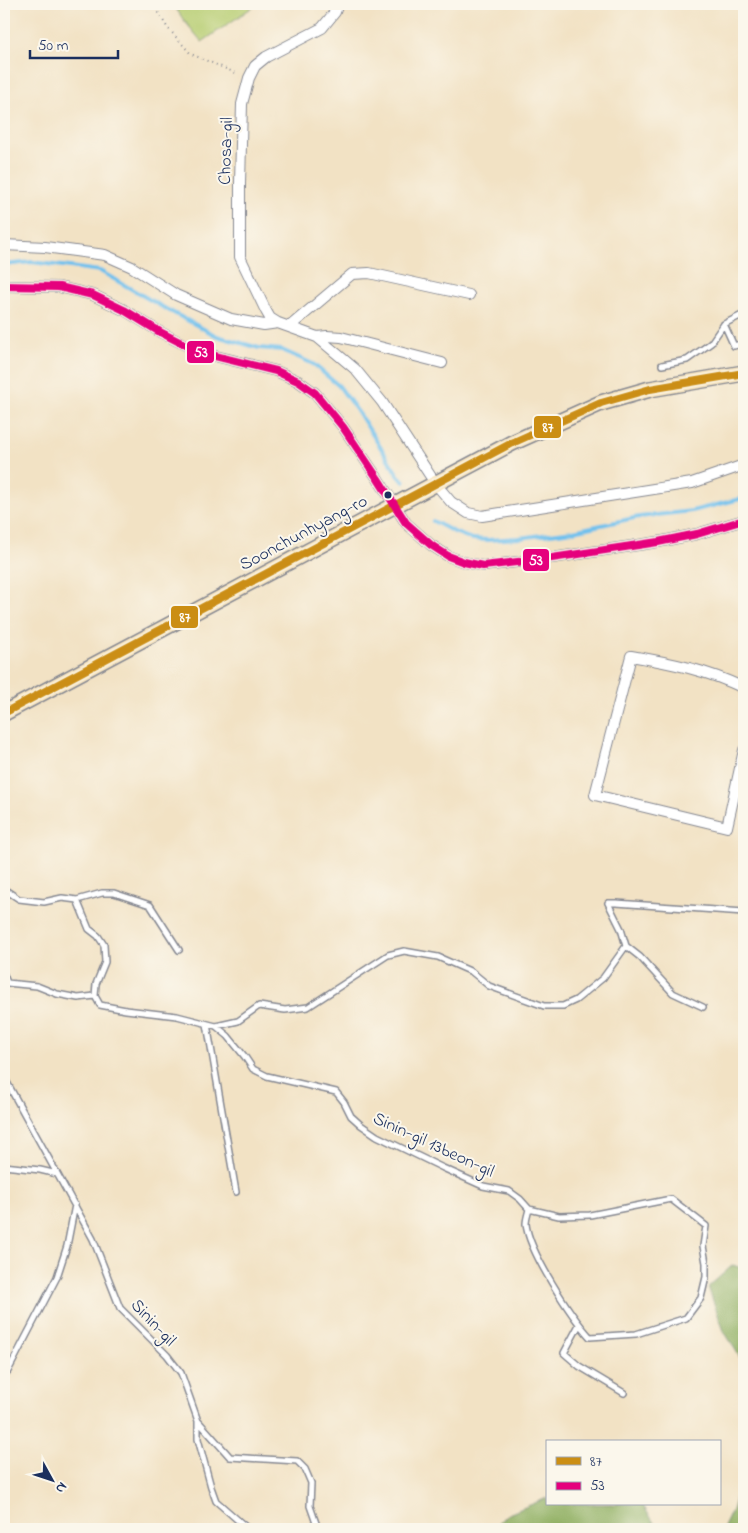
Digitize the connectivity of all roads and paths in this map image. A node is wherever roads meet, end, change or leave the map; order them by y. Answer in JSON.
{"nodes":[{"id":1,"x":153,"y":4,"type":"edge"},
{"id":2,"x":338,"y":4,"type":"edge"},
{"id":3,"x":250,"y":78,"type":"junction"},
{"id":4,"x":4,"y":245,"type":"edge"},
{"id":5,"x":4,"y":286,"type":"edge"},
{"id":6,"x":469,"y":295,"type":"dead end"},
{"id":7,"x":744,"y":314,"type":"edge"},
{"id":8,"x":278,"y":323,"type":"junction"},
{"id":9,"x":724,"y":324,"type":"junction"},
{"id":10,"x":289,"y":327,"type":"junction"},
{"id":11,"x":318,"y":337,"type":"junction"},
{"id":12,"x":744,"y":343,"type":"edge"},
{"id":13,"x":442,"y":363,"type":"dead end"},
{"id":14,"x":662,"y":365,"type":"dead end"},
{"id":15,"x":744,"y":373,"type":"edge"},
{"id":16,"x":744,"y":465,"type":"edge"},
{"id":17,"x":435,"y":483,"type":"junction"},
{"id":18,"x":394,"y":505,"type":"junction"},
{"id":19,"x":744,"y":520,"type":"edge"},
{"id":20,"x":744,"y":688,"type":"edge"},
{"id":21,"x":23,"y":703,"type":"junction"},
{"id":22,"x":4,"y":705,"type":"edge"},
{"id":23,"x":4,"y":713,"type":"edge"},
{"id":24,"x":744,"y":750,"type":"edge"},
{"id":25,"x":4,"y":889,"type":"edge"},
{"id":26,"x":77,"y":900,"type":"junction"},
{"id":27,"x":744,"y":912,"type":"edge"},
{"id":28,"x":626,"y":946,"type":"junction"},
{"id":29,"x":180,"y":950,"type":"dead end"},
{"id":30,"x":4,"y":975,"type":"edge"},
{"id":31,"x":95,"y":996,"type":"junction"},
{"id":32,"x":703,"y":1007,"type":"dead end"},
{"id":33,"x":207,"y":1024,"type":"junction"},
{"id":34,"x":216,"y":1026,"type":"junction"},
{"id":35,"x":4,"y":1077,"type":"edge"},
{"id":36,"x":4,"y":1166,"type":"edge"},
{"id":37,"x":57,"y":1174,"type":"junction"},
{"id":38,"x":236,"y":1192,"type":"dead end"},
{"id":39,"x":75,"y":1205,"type":"junction"},
{"id":40,"x":529,"y":1209,"type":"junction"},
{"id":41,"x":580,"y":1325,"type":"junction"},
{"id":42,"x":4,"y":1375,"type":"edge"},
{"id":43,"x":624,"y":1393,"type":"dead end"},
{"id":44,"x":198,"y":1421,"type":"junction"},
{"id":45,"x":248,"y":1529,"type":"edge"},
{"id":46,"x":321,"y":1529,"type":"edge"}],
"edges":[{"from":1,"to":3,"type":"path"},
{"from":2,"to":3,"type":"street","name":"Chosa-gil"},
{"from":3,"to":8,"type":"street","name":"Chosa-gil"},
{"from":4,"to":8,"type":"street"},
{"from":5,"to":18,"type":"street"},
{"from":6,"to":10,"type":"street"},
{"from":7,"to":9,"type":"lane"},
{"from":8,"to":10,"type":"street"},
{"from":9,"to":12,"type":"lane"},
{"from":9,"to":14,"type":"lane"},
{"from":10,"to":11,"type":"street"},
{"from":11,"to":13,"type":"street"},
{"from":11,"to":17,"type":"street"},
{"from":15,"to":17,"type":"main road","name":"Soonchunhyang-ro"},
{"from":16,"to":17,"type":"street"},
{"from":17,"to":18,"type":"main road","name":"Soonchunhyang-ro"},
{"from":18,"to":19,"type":"street"},
{"from":18,"to":21,"type":"main road","name":"Soonchunhyang-ro"},
{"from":20,"to":24,"type":"street"},
{"from":21,"to":22,"type":"street"},
{"from":21,"to":23,"type":"main road","name":"Soonchunhyang-ro"},
{"from":25,"to":26,"type":"lane"},
{"from":26,"to":29,"type":"lane"},
{"from":26,"to":31,"type":"lane"},
{"from":27,"to":28,"type":"lane"},
{"from":28,"to":32,"type":"lane"},
{"from":28,"to":34,"type":"lane"},
{"from":30,"to":31,"type":"lane"},
{"from":31,"to":33,"type":"lane"},
{"from":33,"to":34,"type":"lane"},
{"from":33,"to":38,"type":"lane"},
{"from":34,"to":40,"type":"lane","name":"Sinin-gil 13beon-gil"},
{"from":35,"to":37,"type":"lane","name":"Sinin-gil"},
{"from":36,"to":37,"type":"lane"},
{"from":37,"to":39,"type":"lane","name":"Sinin-gil"},
{"from":39,"to":42,"type":"lane"},
{"from":39,"to":44,"type":"lane","name":"Sinin-gil"},
{"from":40,"to":41,"type":"lane"},
{"from":40,"to":41,"type":"lane"},
{"from":41,"to":43,"type":"lane"},
{"from":44,"to":45,"type":"lane","name":"Sinin-gil"},
{"from":44,"to":46,"type":"lane"}]}
